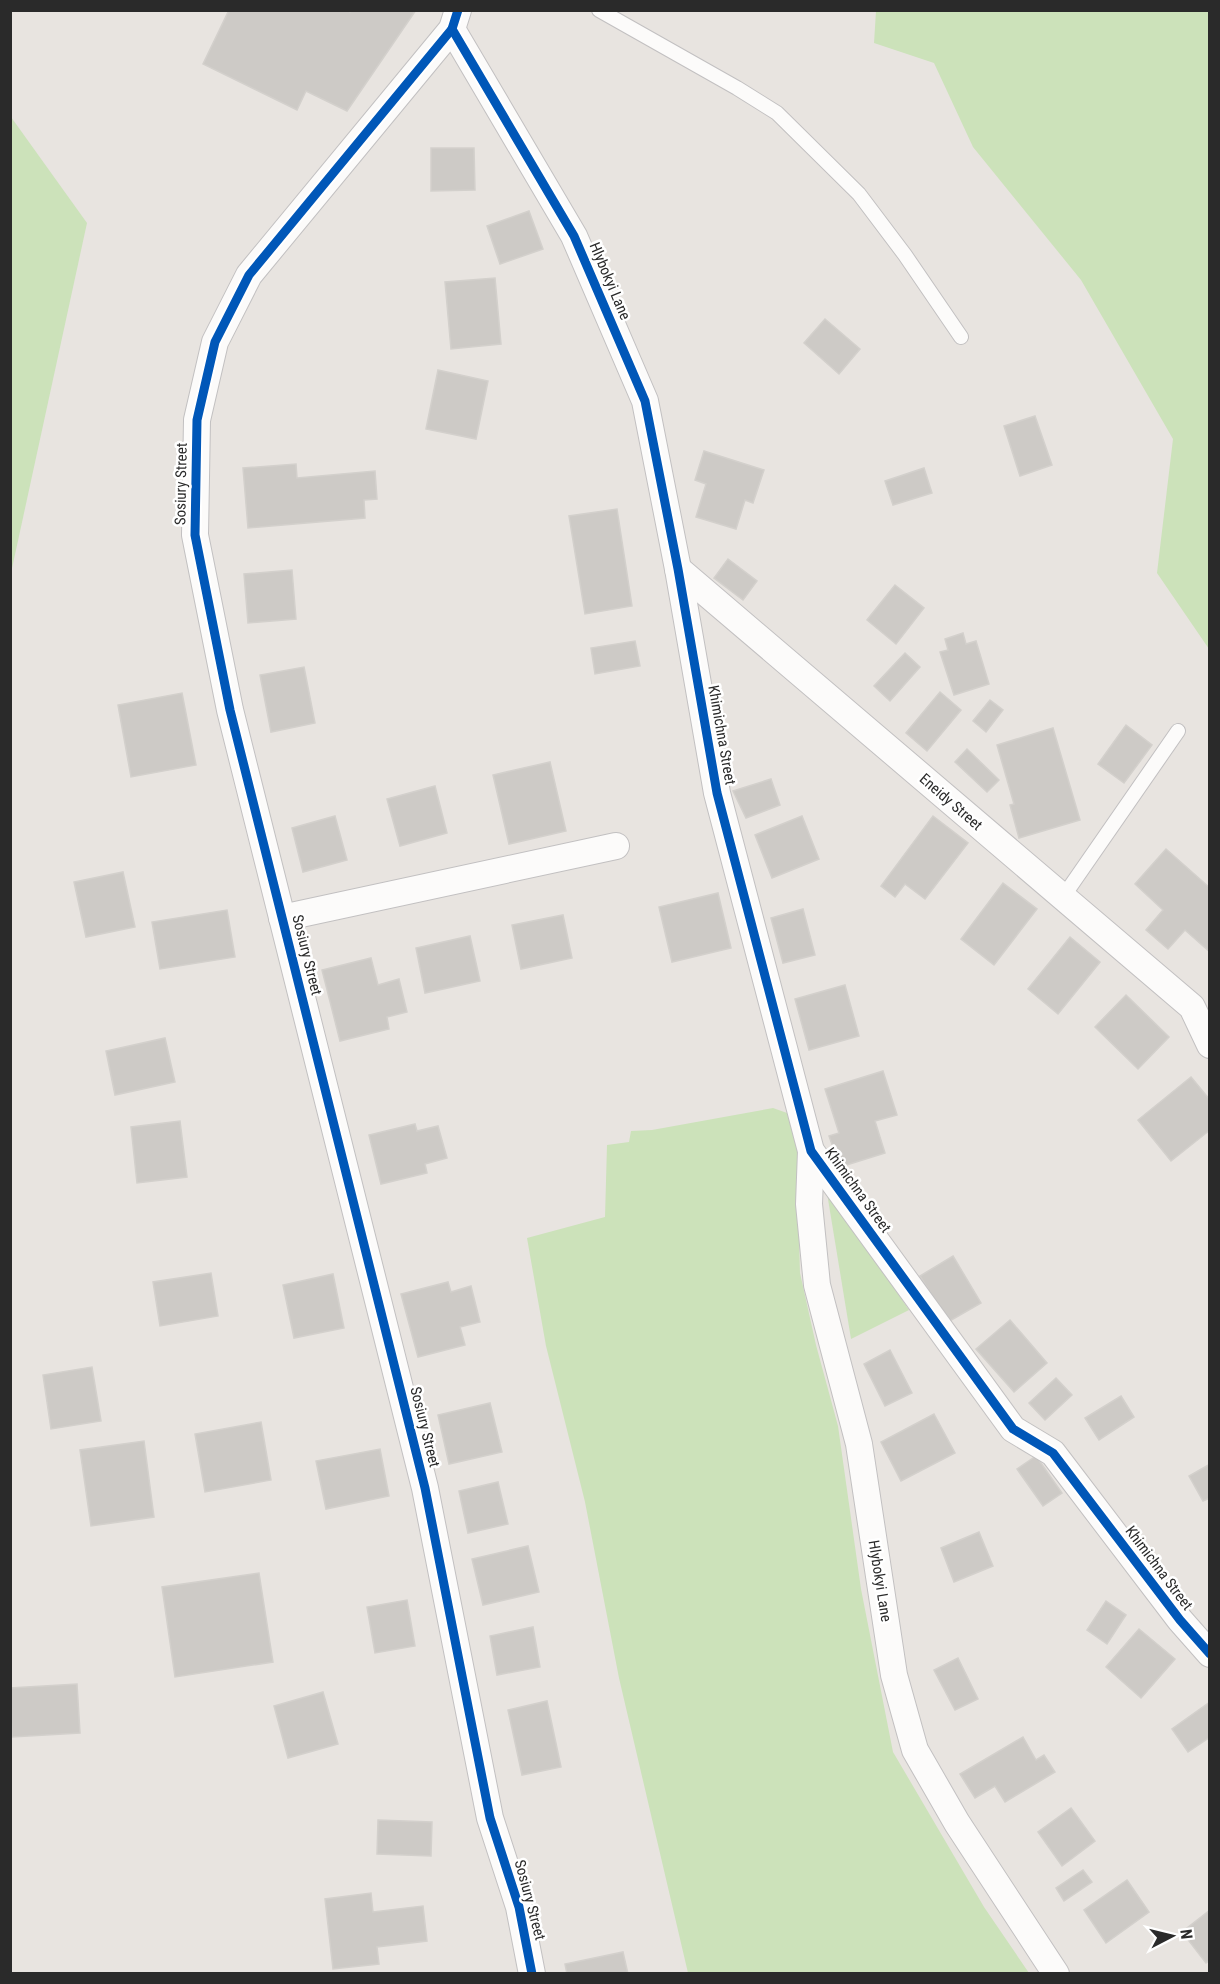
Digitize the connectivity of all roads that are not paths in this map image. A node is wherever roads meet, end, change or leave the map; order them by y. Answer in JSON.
{"nodes":[{"id":1,"x":598,"y":10,"type":"edge"},
{"id":2,"x":455,"y":20,"type":"edge"},
{"id":3,"x":961,"y":337,"type":"dead end"},
{"id":4,"x":678,"y":569,"type":"junction"},
{"id":5,"x":1178,"y":731,"type":"dead end"},
{"id":6,"x":616,"y":846,"type":"dead end"},
{"id":7,"x":1063,"y":897,"type":"junction"},
{"id":8,"x":282,"y":918,"type":"junction"},
{"id":9,"x":1201,"y":1005,"type":"edge"},
{"id":10,"x":1209,"y":1045,"type":"edge"},
{"id":11,"x":811,"y":1151,"type":"junction"},
{"id":12,"x":1209,"y":1654,"type":"edge"},
{"id":13,"x":532,"y":1974,"type":"edge"},
{"id":14,"x":1056,"y":1974,"type":"edge"}],
"edges":[{"from":1,"to":3,"type":"lane"},
{"from":2,"to":4,"type":"street","name":"Hlybokyi Lane"},
{"from":2,"to":8,"type":"street","name":"Sosiury Street"},
{"from":4,"to":7,"type":"street","name":"Eneidy Street"},
{"from":4,"to":11,"type":"street","name":"Khimichna Street"},
{"from":5,"to":7,"type":"lane"},
{"from":6,"to":8,"type":"street","name":"Sosiury Street"},
{"from":7,"to":9,"type":"street","name":"Eneidy Street"},
{"from":8,"to":13,"type":"street","name":"Sosiury Street"},
{"from":9,"to":10,"type":"street","name":"Eneidy Street"},
{"from":11,"to":12,"type":"street","name":"Khimichna Street"},
{"from":11,"to":14,"type":"street","name":"Hlybokyi Lane"}]}
